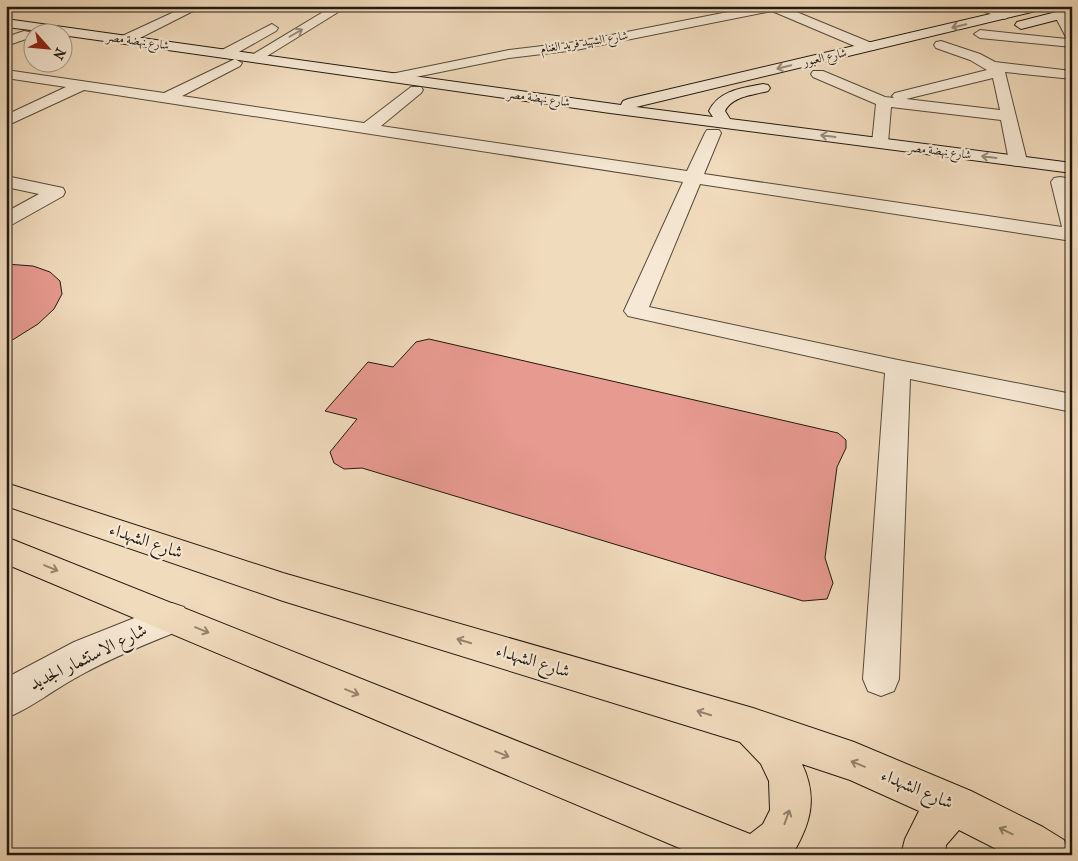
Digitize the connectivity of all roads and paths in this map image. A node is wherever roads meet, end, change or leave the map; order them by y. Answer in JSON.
{"nodes":[{"id":1,"x":197,"y":6,"type":"edge"},
{"id":2,"x":342,"y":6,"type":"edge"},
{"id":3,"x":771,"y":6,"type":"edge"},
{"id":4,"x":978,"y":6,"type":"edge"},
{"id":5,"x":1040,"y":6,"type":"edge"},
{"id":6,"x":1005,"y":15,"type":"junction"},
{"id":7,"x":1065,"y":16,"type":"edge"},
{"id":8,"x":285,"y":20,"type":"dead end"},
{"id":9,"x":6,"y":23,"type":"edge"},
{"id":10,"x":6,"y":32,"type":"edge"},
{"id":11,"x":22,"y":34,"type":"edge"},
{"id":12,"x":980,"y":34,"type":"junction"},
{"id":13,"x":1072,"y":36,"type":"edge"},
{"id":14,"x":22,"y":37,"type":"edge"},
{"id":15,"x":125,"y":40,"type":"junction"},
{"id":16,"x":72,"y":41,"type":"edge"},
{"id":17,"x":6,"y":42,"type":"edge"},
{"id":18,"x":1072,"y":43,"type":"edge"},
{"id":19,"x":869,"y":47,"type":"junction"},
{"id":20,"x":230,"y":58,"type":"junction"},
{"id":21,"x":254,"y":58,"type":"junction"},
{"id":22,"x":841,"y":61,"type":"junction"},
{"id":23,"x":860,"y":63,"type":"dead end"},
{"id":24,"x":994,"y":69,"type":"junction"},
{"id":25,"x":6,"y":74,"type":"edge"},
{"id":26,"x":1072,"y":75,"type":"edge"},
{"id":27,"x":396,"y":77,"type":"junction"},
{"id":28,"x":83,"y":85,"type":"junction"},
{"id":29,"x":772,"y":85,"type":"dead end"},
{"id":30,"x":416,"y":90,"type":"junction"},
{"id":31,"x":167,"y":98,"type":"junction"},
{"id":32,"x":882,"y":100,"type":"junction"},
{"id":33,"x":610,"y":108,"type":"junction"},
{"id":34,"x":1009,"y":116,"type":"junction"},
{"id":35,"x":6,"y":121,"type":"edge"},
{"id":36,"x":368,"y":128,"type":"junction"},
{"id":37,"x":719,"y":128,"type":"junction"},
{"id":38,"x":880,"y":143,"type":"junction"},
{"id":39,"x":1018,"y":161,"type":"junction"},
{"id":40,"x":693,"y":177,"type":"junction"},
{"id":41,"x":1068,"y":178,"type":"edge"},
{"id":42,"x":6,"y":181,"type":"edge"},
{"id":43,"x":6,"y":220,"type":"edge"},
{"id":44,"x":1072,"y":227,"type":"edge"},
{"id":45,"x":1072,"y":235,"type":"edge"},
{"id":46,"x":898,"y":368,"type":"junction"},
{"id":47,"x":1072,"y":403,"type":"edge"},
{"id":48,"x":6,"y":494,"type":"edge"},
{"id":49,"x":6,"y":550,"type":"edge"},
{"id":50,"x":172,"y":618,"type":"junction"},
{"id":51,"x":881,"y":679,"type":"dead end"},
{"id":52,"x":6,"y":700,"type":"edge"},
{"id":53,"x":753,"y":727,"type":"junction"},
{"id":54,"x":956,"y":806,"type":"junction"},
{"id":55,"x":748,"y":855,"type":"edge"},
{"id":56,"x":759,"y":855,"type":"edge"},
{"id":57,"x":923,"y":855,"type":"edge"},
{"id":58,"x":1049,"y":855,"type":"edge"}],
"edges":[{"from":1,"to":15,"type":"street"},
{"from":21,"to":2,"type":"street","one_way":true},
{"from":3,"to":19,"type":"street"},
{"from":3,"to":27,"type":"street","name":"شارع الشهيد فريد الغنام"},
{"from":4,"to":6,"type":"street"},
{"from":5,"to":6,"type":"street","name":"شارع العبور"},
{"from":6,"to":19,"type":"street","name":"شارع العبور","one_way":true},
{"from":7,"to":12,"type":"street"},
{"from":7,"to":13,"type":"street"},
{"from":8,"to":20,"type":"street"},
{"from":9,"to":15,"type":"street","name":"شارع نهضة مصر"},
{"from":10,"to":11,"type":"street"},
{"from":12,"to":18,"type":"street"},
{"from":12,"to":24,"type":"street"},
{"from":14,"to":17,"type":"street"},
{"from":15,"to":20,"type":"street","name":"شارع نهضة مصر"},
{"from":16,"to":20,"type":"street","name":"شارع نهضة مصر"},
{"from":19,"to":22,"type":"street","name":"شارع العبور"},
{"from":20,"to":21,"type":"street","name":"شارع نهضة مصر"},
{"from":20,"to":30,"type":"street","name":"شارع نهضة مصر"},
{"from":20,"to":31,"type":"street"},
{"from":21,"to":27,"type":"street","name":"شارع نهضة مصر"},
{"from":22,"to":23,"type":"street"},
{"from":22,"to":32,"type":"street","name":"شارع العبور"},
{"from":22,"to":33,"type":"street","name":"شارع العبور","one_way":true},
{"from":24,"to":26,"type":"street"},
{"from":24,"to":32,"type":"street"},
{"from":24,"to":34,"type":"street"},
{"from":25,"to":28,"type":"street"},
{"from":27,"to":33,"type":"street","name":"شارع نهضة مصر"},
{"from":28,"to":31,"type":"street"},
{"from":28,"to":35,"type":"street"},
{"from":29,"to":37,"type":"street"},
{"from":30,"to":36,"type":"street"},
{"from":30,"to":37,"type":"street","name":"شارع نهضة مصر"},
{"from":31,"to":36,"type":"street"},
{"from":32,"to":34,"type":"street"},
{"from":32,"to":38,"type":"street"},
{"from":33,"to":37,"type":"street","name":"شارع نهضة مصر"},
{"from":34,"to":39,"type":"street"},
{"from":36,"to":40,"type":"street"},
{"from":38,"to":37,"type":"street","name":"شارع نهضة مصر","one_way":true},
{"from":37,"to":40,"type":"street"},
{"from":37,"to":41,"type":"street","name":"شارع نهضة مصر"},
{"from":39,"to":38,"type":"street","name":"شارع نهضة مصر","one_way":true},
{"from":39,"to":41,"type":"street","name":"شارع نهضة مصر"},
{"from":40,"to":45,"type":"street"},
{"from":40,"to":46,"type":"street"},
{"from":41,"to":44,"type":"street"},
{"from":42,"to":43,"type":"street"},
{"from":46,"to":47,"type":"street"},
{"from":46,"to":51,"type":"street"},
{"from":53,"to":48,"type":"highway","name":"شارع الشهداء","one_way":true},
{"from":49,"to":50,"type":"highway","one_way":true},
{"from":50,"to":52,"type":"street","name":"شارع الاستثمار الجديد"},
{"from":50,"to":55,"type":"highway","one_way":true},
{"from":54,"to":53,"type":"highway","name":"شارع الشهداء","one_way":true},
{"from":56,"to":53,"type":"highway","one_way":true},
{"from":54,"to":57,"type":"highway"},
{"from":58,"to":54,"type":"highway","name":"شارع الشهداء","one_way":true}]}
